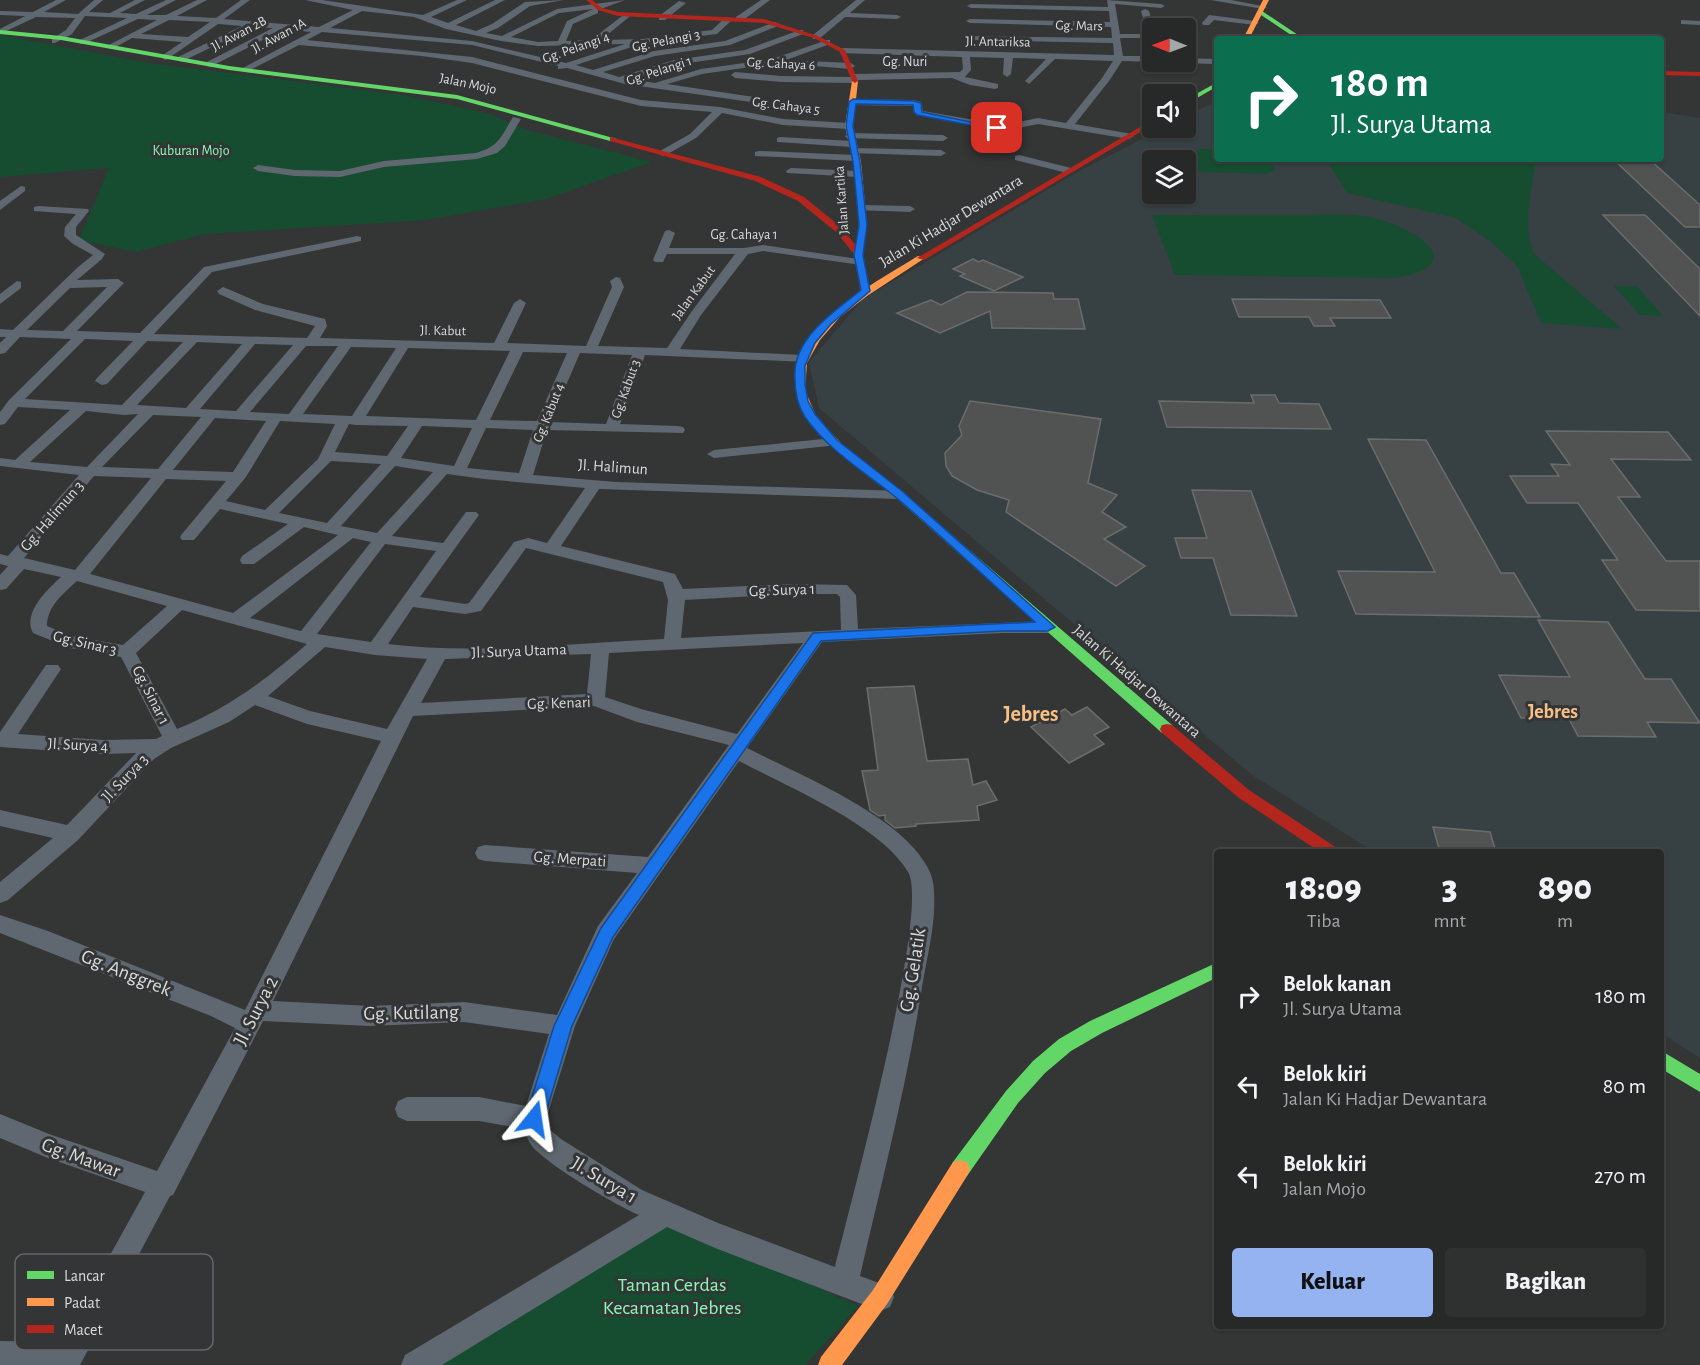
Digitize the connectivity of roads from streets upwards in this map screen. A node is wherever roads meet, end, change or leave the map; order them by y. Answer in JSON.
{"nodes":[{"id":1,"x":62,"y":0,"type":"edge"},
{"id":2,"x":109,"y":0,"type":"edge"},
{"id":3,"x":141,"y":0,"type":"edge"},
{"id":4,"x":172,"y":0,"type":"edge"},
{"id":5,"x":203,"y":0,"type":"edge"},
{"id":6,"x":246,"y":0,"type":"edge"},
{"id":7,"x":309,"y":0,"type":"edge"},
{"id":8,"x":463,"y":0,"type":"edge"},
{"id":9,"x":501,"y":0,"type":"edge"},
{"id":10,"x":560,"y":0,"type":"edge"},
{"id":11,"x":621,"y":0,"type":"edge"},
{"id":12,"x":766,"y":0,"type":"edge"},
{"id":13,"x":859,"y":0,"type":"edge"},
{"id":14,"x":1215,"y":0,"type":"edge"},
{"id":15,"x":369,"y":1,"type":"edge"},
{"id":16,"x":96,"y":2,"type":"edge"},
{"id":17,"x":682,"y":3,"type":"dead end"},
{"id":18,"x":972,"y":3,"type":"edge"},
{"id":19,"x":1111,"y":4,"type":"edge"},
{"id":20,"x":595,"y":6,"type":"edge"},
{"id":21,"x":1161,"y":6,"type":"dead end"},
{"id":22,"x":357,"y":9,"type":"junction"},
{"id":23,"x":231,"y":10,"type":"junction"},
{"id":24,"x":1261,"y":10,"type":"edge"},
{"id":25,"x":1145,"y":11,"type":"dead end"},
{"id":26,"x":249,"y":12,"type":"dead end"},
{"id":27,"x":439,"y":12,"type":"junction"},
{"id":28,"x":3,"y":15,"type":"edge"},
{"id":29,"x":82,"y":15,"type":"junction"},
{"id":30,"x":111,"y":15,"type":"junction"},
{"id":31,"x":626,"y":15,"type":"junction"},
{"id":32,"x":844,"y":15,"type":"junction"},
{"id":33,"x":35,"y":16,"type":"junction"},
{"id":34,"x":139,"y":16,"type":"junction"},
{"id":35,"x":169,"y":17,"type":"junction"},
{"id":36,"x":424,"y":17,"type":"junction"},
{"id":37,"x":897,"y":17,"type":"dead end"},
{"id":38,"x":662,"y":18,"type":"junction"},
{"id":39,"x":318,"y":19,"type":"dead end"},
{"id":40,"x":734,"y":19,"type":"junction"},
{"id":41,"x":1208,"y":19,"type":"dead end"},
{"id":42,"x":216,"y":20,"type":"junction"},
{"id":43,"x":338,"y":20,"type":"junction"},
{"id":44,"x":970,"y":21,"type":"junction"},
{"id":45,"x":361,"y":22,"type":"dead end"},
{"id":46,"x":1684,"y":22,"type":"dead end"},
{"id":47,"x":1700,"y":23,"type":"edge"},
{"id":48,"x":93,"y":24,"type":"dead end"},
{"id":49,"x":155,"y":24,"type":"junction"},
{"id":50,"x":252,"y":24,"type":"junction"},
{"id":51,"x":774,"y":24,"type":"junction"},
{"id":52,"x":1114,"y":25,"type":"junction"},
{"id":53,"x":450,"y":26,"type":"junction"},
{"id":54,"x":207,"y":27,"type":"junction"},
{"id":55,"x":282,"y":27,"type":"junction"},
{"id":56,"x":418,"y":27,"type":"dead end"},
{"id":57,"x":83,"y":28,"type":"dead end"},
{"id":58,"x":319,"y":30,"type":"junction"},
{"id":59,"x":800,"y":32,"type":"junction"},
{"id":60,"x":0,"y":33,"type":"edge"},
{"id":61,"x":474,"y":34,"type":"junction"},
{"id":62,"x":132,"y":36,"type":"junction"},
{"id":63,"x":1248,"y":36,"type":"edge"},
{"id":64,"x":1297,"y":36,"type":"edge"},
{"id":65,"x":62,"y":37,"type":"junction"},
{"id":66,"x":969,"y":38,"type":"junction"},
{"id":67,"x":1117,"y":38,"type":"junction"},
{"id":68,"x":189,"y":39,"type":"junction"},
{"id":69,"x":501,"y":39,"type":"junction"},
{"id":70,"x":643,"y":40,"type":"junction"},
{"id":71,"x":821,"y":40,"type":"junction"},
{"id":72,"x":83,"y":42,"type":"junction"},
{"id":73,"x":298,"y":42,"type":"junction"},
{"id":74,"x":455,"y":42,"type":"junction"},
{"id":75,"x":587,"y":44,"type":"junction"},
{"id":76,"x":546,"y":45,"type":"junction"},
{"id":77,"x":560,"y":45,"type":"junction"},
{"id":78,"x":110,"y":47,"type":"junction"},
{"id":79,"x":843,"y":51,"type":"junction"},
{"id":80,"x":524,"y":54,"type":"junction"},
{"id":81,"x":968,"y":54,"type":"junction"},
{"id":82,"x":1010,"y":55,"type":"junction"},
{"id":83,"x":1053,"y":56,"type":"junction"},
{"id":84,"x":162,"y":58,"type":"junction"},
{"id":85,"x":1119,"y":58,"type":"junction"},
{"id":86,"x":182,"y":59,"type":"junction"},
{"id":87,"x":543,"y":59,"type":"junction"},
{"id":88,"x":1142,"y":59,"type":"edge"},
{"id":89,"x":774,"y":61,"type":"junction"},
{"id":90,"x":1196,"y":62,"type":"edge"},
{"id":91,"x":1214,"y":63,"type":"edge"},
{"id":92,"x":210,"y":64,"type":"junction"},
{"id":93,"x":500,"y":65,"type":"junction"},
{"id":94,"x":564,"y":66,"type":"junction"},
{"id":95,"x":243,"y":70,"type":"junction"},
{"id":96,"x":707,"y":71,"type":"junction"},
{"id":97,"x":1664,"y":73,"type":"edge"},
{"id":98,"x":591,"y":74,"type":"junction"},
{"id":99,"x":853,"y":74,"type":"junction"},
{"id":100,"x":1007,"y":74,"type":"dead end"},
{"id":101,"x":1700,"y":74,"type":"edge"},
{"id":102,"x":955,"y":76,"type":"junction"},
{"id":103,"x":534,"y":77,"type":"junction"},
{"id":104,"x":681,"y":77,"type":"junction"},
{"id":105,"x":781,"y":78,"type":"junction"},
{"id":106,"x":618,"y":80,"type":"junction"},
{"id":107,"x":714,"y":81,"type":"dead end"},
{"id":108,"x":1029,"y":81,"type":"dead end"},
{"id":109,"x":725,"y":82,"type":"dead end"},
{"id":110,"x":562,"y":84,"type":"junction"},
{"id":111,"x":651,"y":86,"type":"junction"},
{"id":112,"x":994,"y":86,"type":"dead end"},
{"id":113,"x":1214,"y":86,"type":"edge"},
{"id":114,"x":760,"y":93,"type":"dead end"},
{"id":115,"x":1196,"y":97,"type":"edge"},
{"id":116,"x":621,"y":99,"type":"junction"},
{"id":117,"x":751,"y":99,"type":"junction"},
{"id":118,"x":853,"y":102,"type":"junction"},
{"id":119,"x":720,"y":110,"type":"junction"},
{"id":120,"x":732,"y":112,"type":"junction"},
{"id":121,"x":516,"y":119,"type":"junction"},
{"id":122,"x":1069,"y":125,"type":"junction"},
{"id":123,"x":1142,"y":128,"type":"edge"},
{"id":124,"x":583,"y":134,"type":"junction"},
{"id":125,"x":1129,"y":136,"type":"junction"},
{"id":126,"x":943,"y":138,"type":"dead end"},
{"id":127,"x":780,"y":140,"type":"dead end"},
{"id":128,"x":852,"y":143,"type":"junction"},
{"id":129,"x":664,"y":153,"type":"junction"},
{"id":130,"x":941,"y":153,"type":"dead end"},
{"id":131,"x":759,"y":154,"type":"dead end"},
{"id":132,"x":1019,"y":158,"type":"dead end"},
{"id":133,"x":258,"y":168,"type":"dead end"},
{"id":134,"x":1067,"y":170,"type":"junction"},
{"id":135,"x":791,"y":171,"type":"dead end"},
{"id":136,"x":858,"y":174,"type":"junction"},
{"id":137,"x":21,"y":189,"type":"dead end"},
{"id":138,"x":0,"y":207,"type":"edge"},
{"id":139,"x":861,"y":208,"type":"junction"},
{"id":140,"x":38,"y":209,"type":"dead end"},
{"id":141,"x":910,"y":209,"type":"dead end"},
{"id":142,"x":669,"y":233,"type":"dead end"},
{"id":143,"x":357,"y":239,"type":"dead end"},
{"id":144,"x":744,"y":251,"type":"junction"},
{"id":145,"x":856,"y":254,"type":"junction"},
{"id":146,"x":616,"y":281,"type":"dead end"},
{"id":147,"x":17,"y":285,"type":"dead end"},
{"id":148,"x":67,"y":285,"type":"junction"},
{"id":149,"x":223,"y":291,"type":"dead end"},
{"id":150,"x":865,"y":291,"type":"junction"},
{"id":151,"x":0,"y":300,"type":"edge"},
{"id":152,"x":520,"y":303,"type":"dead end"},
{"id":153,"x":0,"y":333,"type":"edge"},
{"id":154,"x":18,"y":333,"type":"junction"},
{"id":155,"x":67,"y":334,"type":"junction"},
{"id":156,"x":83,"y":334,"type":"junction"},
{"id":157,"x":145,"y":336,"type":"junction"},
{"id":158,"x":194,"y":338,"type":"junction"},
{"id":159,"x":252,"y":340,"type":"junction"},
{"id":160,"x":306,"y":342,"type":"junction"},
{"id":161,"x":346,"y":344,"type":"junction"},
{"id":162,"x":405,"y":345,"type":"junction"},
{"id":163,"x":499,"y":347,"type":"junction"},
{"id":164,"x":518,"y":348,"type":"junction"},
{"id":165,"x":575,"y":349,"type":"junction"},
{"id":166,"x":0,"y":350,"type":"edge"},
{"id":167,"x":590,"y":350,"type":"junction"},
{"id":168,"x":640,"y":351,"type":"junction"},
{"id":169,"x":671,"y":353,"type":"junction"},
{"id":170,"x":802,"y":359,"type":"junction"},
{"id":171,"x":102,"y":381,"type":"dead end"},
{"id":172,"x":81,"y":408,"type":"junction"},
{"id":173,"x":5,"y":411,"type":"edge"},
{"id":174,"x":124,"y":411,"type":"junction"},
{"id":175,"x":148,"y":412,"type":"junction"},
{"id":176,"x":188,"y":414,"type":"junction"},
{"id":177,"x":210,"y":415,"type":"junction"},
{"id":178,"x":239,"y":416,"type":"junction"},
{"id":179,"x":275,"y":417,"type":"junction"},
{"id":180,"x":293,"y":418,"type":"junction"},
{"id":181,"x":350,"y":420,"type":"junction"},
{"id":182,"x":418,"y":422,"type":"junction"},
{"id":183,"x":542,"y":425,"type":"junction"},
{"id":184,"x":612,"y":427,"type":"junction"},
{"id":185,"x":678,"y":430,"type":"dead end"},
{"id":186,"x":833,"y":442,"type":"junction"},
{"id":187,"x":714,"y":454,"type":"dead end"},
{"id":188,"x":326,"y":456,"type":"junction"},
{"id":189,"x":393,"y":461,"type":"junction"},
{"id":190,"x":0,"y":462,"type":"edge"},
{"id":191,"x":18,"y":465,"type":"junction"},
{"id":192,"x":91,"y":471,"type":"junction"},
{"id":193,"x":450,"y":471,"type":"junction"},
{"id":194,"x":163,"y":473,"type":"junction"},
{"id":195,"x":239,"y":477,"type":"junction"},
{"id":196,"x":525,"y":478,"type":"junction"},
{"id":197,"x":595,"y":484,"type":"junction"},
{"id":198,"x":898,"y":494,"type":"junction"},
{"id":199,"x":217,"y":504,"type":"junction"},
{"id":200,"x":471,"y":514,"type":"dead end"},
{"id":201,"x":268,"y":515,"type":"junction"},
{"id":202,"x":301,"y":522,"type":"junction"},
{"id":203,"x":330,"y":528,"type":"junction"},
{"id":204,"x":351,"y":532,"type":"junction"},
{"id":205,"x":188,"y":537,"type":"dead end"},
{"id":206,"x":381,"y":539,"type":"junction"},
{"id":207,"x":447,"y":548,"type":"junction"},
{"id":208,"x":552,"y":548,"type":"junction"},
{"id":209,"x":248,"y":560,"type":"dead end"},
{"id":210,"x":11,"y":561,"type":"edge"},
{"id":211,"x":76,"y":575,"type":"junction"},
{"id":212,"x":0,"y":585,"type":"edge"},
{"id":213,"x":675,"y":595,"type":"junction"},
{"id":214,"x":409,"y":601,"type":"junction"},
{"id":215,"x":179,"y":604,"type":"junction"},
{"id":216,"x":236,"y":620,"type":"junction"},
{"id":217,"x":1048,"y":627,"type":"junction"},
{"id":218,"x":850,"y":634,"type":"junction"},
{"id":219,"x":817,"y":636,"type":"junction"},
{"id":220,"x":313,"y":640,"type":"junction"},
{"id":221,"x":672,"y":644,"type":"junction"},
{"id":222,"x":601,"y":647,"type":"junction"},
{"id":223,"x":375,"y":649,"type":"junction"},
{"id":224,"x":128,"y":652,"type":"junction"},
{"id":225,"x":439,"y":654,"type":"junction"},
{"id":226,"x":52,"y":669,"type":"dead end"},
{"id":227,"x":254,"y":698,"type":"junction"},
{"id":228,"x":595,"y":700,"type":"junction"},
{"id":229,"x":407,"y":710,"type":"junction"},
{"id":230,"x":392,"y":737,"type":"junction"},
{"id":231,"x":2,"y":741,"type":"edge"},
{"id":232,"x":165,"y":742,"type":"junction"},
{"id":233,"x":739,"y":746,"type":"junction"},
{"id":234,"x":0,"y":818,"type":"edge"},
{"id":235,"x":71,"y":834,"type":"junction"},
{"id":236,"x":1327,"y":849,"type":"edge"},
{"id":237,"x":485,"y":853,"type":"dead end"},
{"id":238,"x":654,"y":866,"type":"junction"},
{"id":239,"x":0,"y":894,"type":"edge"},
{"id":240,"x":0,"y":924,"type":"edge"},
{"id":241,"x":1214,"y":971,"type":"edge"},
{"id":242,"x":253,"y":1017,"type":"junction"},
{"id":243,"x":563,"y":1026,"type":"junction"},
{"id":244,"x":1664,"y":1061,"type":"edge"},
{"id":245,"x":1700,"y":1084,"type":"edge"},
{"id":246,"x":407,"y":1109,"type":"dead end"},
{"id":247,"x":534,"y":1119,"type":"junction"},
{"id":248,"x":0,"y":1126,"type":"edge"},
{"id":249,"x":164,"y":1186,"type":"junction"},
{"id":250,"x":665,"y":1214,"type":"junction"},
{"id":251,"x":126,"y":1254,"type":"edge"},
{"id":252,"x":844,"y":1285,"type":"junction"},
{"id":253,"x":880,"y":1297,"type":"junction"},
{"id":254,"x":0,"y":1355,"type":"edge"},
{"id":255,"x":67,"y":1360,"type":"edge"},
{"id":256,"x":415,"y":1365,"type":"edge"},
{"id":257,"x":829,"y":1365,"type":"edge"}],
"edges":[{"from":1,"to":33,"type":"street"},
{"from":2,"to":16,"type":"street"},
{"from":3,"to":30,"type":"street"},
{"from":4,"to":34,"type":"street"},
{"from":5,"to":35,"type":"street"},
{"from":6,"to":23,"type":"street"},
{"from":7,"to":22,"type":"street"},
{"from":8,"to":27,"type":"street"},
{"from":9,"to":53,"type":"street"},
{"from":10,"to":61,"type":"street"},
{"from":11,"to":20,"type":"street"},
{"from":12,"to":40,"type":"street","name":"Gg. Pelangi 4"},
{"from":13,"to":32,"type":"street"},
{"from":14,"to":24,"type":"street"},
{"from":15,"to":22,"type":"street","name":"Jl. Awan 1A"},
{"from":15,"to":27,"type":"street"},
{"from":16,"to":29,"type":"street"},
{"from":17,"to":38,"type":"street"},
{"from":18,"to":19,"type":"street"},
{"from":18,"to":44,"type":"street"},
{"from":19,"to":21,"type":"street"},
{"from":19,"to":52,"type":"street"},
{"from":20,"to":31,"type":"street"},
{"from":20,"to":69,"type":"street"},
{"from":20,"to":77,"type":"street"},
{"from":22,"to":36,"type":"street"},
{"from":22,"to":43,"type":"street","name":"Jl. Awan 1A"},
{"from":23,"to":26,"type":"street"},
{"from":23,"to":42,"type":"street"},
{"from":24,"to":41,"type":"street"},
{"from":24,"to":63,"type":"street"},
{"from":24,"to":64,"type":"street"},
{"from":25,"to":67,"type":"street","name":"Gg. Mars"},
{"from":27,"to":36,"type":"street"},
{"from":28,"to":33,"type":"street"},
{"from":29,"to":30,"type":"street"},
{"from":29,"to":33,"type":"street"},
{"from":29,"to":65,"type":"street"},
{"from":30,"to":34,"type":"street"},
{"from":30,"to":48,"type":"street"},
{"from":31,"to":38,"type":"street"},
{"from":31,"to":75,"type":"street"},
{"from":32,"to":37,"type":"street"},
{"from":32,"to":71,"type":"street"},
{"from":33,"to":60,"type":"street"},
{"from":34,"to":35,"type":"street"},
{"from":34,"to":72,"type":"street"},
{"from":35,"to":42,"type":"street"},
{"from":35,"to":49,"type":"street"},
{"from":36,"to":53,"type":"street"},
{"from":38,"to":40,"type":"street"},
{"from":39,"to":43,"type":"street"},
{"from":40,"to":51,"type":"street"},
{"from":40,"to":70,"type":"street","name":"Gg. Pelangi 4"},
{"from":42,"to":50,"type":"street"},
{"from":42,"to":54,"type":"street"},
{"from":43,"to":45,"type":"street"},
{"from":43,"to":58,"type":"street","name":"Jl. Awan 1A"},
{"from":44,"to":52,"type":"street"},
{"from":44,"to":66,"type":"street"},
{"from":46,"to":47,"type":"street"},
{"from":49,"to":54,"type":"street"},
{"from":49,"to":62,"type":"street"},
{"from":50,"to":55,"type":"street"},
{"from":50,"to":86,"type":"street"},
{"from":51,"to":59,"type":"street"},
{"from":51,"to":98,"type":"street","name":"Gg. Pelangi 3"},
{"from":52,"to":67,"type":"street"},
{"from":53,"to":56,"type":"street"},
{"from":53,"to":61,"type":"street"},
{"from":54,"to":68,"type":"street"},
{"from":55,"to":58,"type":"street"},
{"from":55,"to":92,"type":"street","name":"Jl. Awan 2B"},
{"from":57,"to":65,"type":"street"},
{"from":58,"to":73,"type":"street","name":"Jl. Awan 1A"},
{"from":58,"to":74,"type":"street"},
{"from":59,"to":71,"type":"street"},
{"from":59,"to":106,"type":"street"},
{"from":60,"to":65,"type":"street","name":"Jalan Mojo"},
{"from":61,"to":69,"type":"street"},
{"from":61,"to":74,"type":"street"},
{"from":62,"to":68,"type":"street"},
{"from":62,"to":78,"type":"street"},
{"from":65,"to":72,"type":"street","name":"Jalan Mojo"},
{"from":65,"to":84,"type":"street"},
{"from":66,"to":67,"type":"street","name":"Gg. Mars"},
{"from":66,"to":81,"type":"street"},
{"from":67,"to":85,"type":"street"},
{"from":68,"to":84,"type":"street"},
{"from":69,"to":76,"type":"street"},
{"from":70,"to":75,"type":"street"},
{"from":70,"to":94,"type":"street","name":"Gg. Pelangi 4"},
{"from":71,"to":79,"type":"street"},
{"from":71,"to":89,"type":"street"},
{"from":72,"to":78,"type":"street","name":"Jalan Mojo"},
{"from":73,"to":93,"type":"street","name":"Gg. Cahaya 5"},
{"from":73,"to":95,"type":"street","name":"Jl. Awan 1A"},
{"from":74,"to":80,"type":"street"},
{"from":75,"to":77,"type":"street"},
{"from":75,"to":87,"type":"street"},
{"from":76,"to":77,"type":"street"},
{"from":76,"to":80,"type":"street"},
{"from":78,"to":84,"type":"street","name":"Jalan Mojo"},
{"from":79,"to":81,"type":"street","name":"Jl. Antariksa"},
{"from":79,"to":99,"type":"street"},
{"from":80,"to":87,"type":"street"},
{"from":80,"to":93,"type":"street"},
{"from":81,"to":82,"type":"street","name":"Jl. Antariksa"},
{"from":81,"to":102,"type":"street"},
{"from":82,"to":83,"type":"street","name":"Jl. Antariksa"},
{"from":82,"to":100,"type":"street"},
{"from":83,"to":85,"type":"street","name":"Jl. Antariksa"},
{"from":83,"to":108,"type":"street"},
{"from":84,"to":86,"type":"street","name":"Jalan Mojo"},
{"from":84,"to":121,"type":"street"},
{"from":85,"to":88,"type":"street","name":"Jl. Antariksa"},
{"from":85,"to":122,"type":"street"},
{"from":86,"to":92,"type":"street","name":"Jalan Mojo"},
{"from":87,"to":94,"type":"street"},
{"from":89,"to":96,"type":"street"},
{"from":89,"to":99,"type":"street"},
{"from":90,"to":91,"type":"street"},
{"from":92,"to":95,"type":"street","name":"Jalan Mojo"},
{"from":93,"to":103,"type":"street","name":"Gg. Cahaya 5"},
{"from":94,"to":98,"type":"street"},
{"from":94,"to":103,"type":"street","name":"Gg. Pelangi 4"},
{"from":95,"to":124,"type":"street","name":"Jalan Mojo"},
{"from":96,"to":104,"type":"street","name":"Gg. Pelangi 1"},
{"from":96,"to":105,"type":"street","name":"Gg. Cahaya 6"},
{"from":97,"to":101,"type":"street"},
{"from":98,"to":106,"type":"street"},
{"from":98,"to":110,"type":"street","name":"Gg. Pelangi 3"},
{"from":99,"to":102,"type":"street","name":"Gg. Nuri"},
{"from":99,"to":105,"type":"street","name":"Gg. Cahaya 6"},
{"from":99,"to":118,"type":"street","name":"Jalan Kartika"},
{"from":102,"to":112,"type":"street","name":"Gg. Nuri"},
{"from":103,"to":110,"type":"street","name":"Gg. Cahaya 5"},
{"from":104,"to":107,"type":"street"},
{"from":104,"to":111,"type":"street","name":"Gg. Pelangi 1"},
{"from":105,"to":109,"type":"street"},
{"from":106,"to":111,"type":"street"},
{"from":110,"to":116,"type":"street","name":"Gg. Cahaya 5"},
{"from":111,"to":116,"type":"street","name":"Gg. Pelangi 1"},
{"from":111,"to":117,"type":"street"},
{"from":113,"to":115,"type":"street"},
{"from":114,"to":117,"type":"street"},
{"from":116,"to":119,"type":"street","name":"Gg. Cahaya 5"},
{"from":117,"to":120,"type":"street"},
{"from":118,"to":122,"type":"street"},
{"from":118,"to":128,"type":"street","name":"Jalan Kartika"},
{"from":119,"to":120,"type":"street","name":"Gg. Cahaya 5"},
{"from":119,"to":129,"type":"street"},
{"from":120,"to":128,"type":"street","name":"Gg. Cahaya 5"},
{"from":121,"to":124,"type":"street"},
{"from":121,"to":133,"type":"street"},
{"from":122,"to":125,"type":"street"},
{"from":123,"to":125,"type":"street","name":"Jalan Ki Hadjar Dewantara"},
{"from":124,"to":129,"type":"street","name":"Jalan Mojo"},
{"from":124,"to":145,"type":"street"},
{"from":125,"to":134,"type":"street","name":"Jalan Ki Hadjar Dewantara"},
{"from":126,"to":128,"type":"street"},
{"from":127,"to":128,"type":"street"},
{"from":128,"to":130,"type":"street"},
{"from":128,"to":131,"type":"street"},
{"from":128,"to":136,"type":"street","name":"Jalan Kartika"},
{"from":129,"to":145,"type":"street","name":"Jalan Mojo"},
{"from":132,"to":134,"type":"street"},
{"from":134,"to":150,"type":"street","name":"Jalan Ki Hadjar Dewantara"},
{"from":135,"to":136,"type":"street"},
{"from":136,"to":139,"type":"street","name":"Jalan Kartika"},
{"from":137,"to":138,"type":"street"},
{"from":139,"to":141,"type":"street"},
{"from":139,"to":145,"type":"street","name":"Jalan Kartika"},
{"from":140,"to":148,"type":"street"},
{"from":142,"to":144,"type":"street","name":"Gg. Cahaya 1"},
{"from":143,"to":157,"type":"street"},
{"from":144,"to":145,"type":"street","name":"Gg. Cahaya 1"},
{"from":144,"to":169,"type":"street","name":"Jalan Kabut"},
{"from":145,"to":150,"type":"street"},
{"from":146,"to":167,"type":"street"},
{"from":147,"to":151,"type":"street"},
{"from":148,"to":154,"type":"street"},
{"from":148,"to":155,"type":"street"},
{"from":149,"to":160,"type":"street"},
{"from":150,"to":170,"type":"street","name":"Jalan Ki Hadjar Dewantara"},
{"from":152,"to":163,"type":"street"},
{"from":153,"to":154,"type":"street","name":"Jl. Kabut"},
{"from":154,"to":155,"type":"street","name":"Jl. Kabut"},
{"from":154,"to":166,"type":"street"},
{"from":155,"to":156,"type":"street","name":"Jl. Kabut"},
{"from":156,"to":157,"type":"street","name":"Jl. Kabut"},
{"from":156,"to":173,"type":"street"},
{"from":157,"to":158,"type":"street","name":"Jl. Kabut"},
{"from":157,"to":171,"type":"street"},
{"from":158,"to":159,"type":"street","name":"Jl. Kabut"},
{"from":158,"to":174,"type":"street"},
{"from":159,"to":160,"type":"street","name":"Jl. Kabut"},
{"from":159,"to":176,"type":"street"},
{"from":160,"to":161,"type":"street","name":"Jl. Kabut"},
{"from":160,"to":178,"type":"street"},
{"from":161,"to":162,"type":"street","name":"Jl. Kabut"},
{"from":161,"to":180,"type":"street"},
{"from":162,"to":163,"type":"street","name":"Jl. Kabut"},
{"from":162,"to":181,"type":"street"},
{"from":163,"to":164,"type":"street","name":"Jl. Kabut"},
{"from":164,"to":165,"type":"street","name":"Jl. Kabut"},
{"from":164,"to":193,"type":"street","name":"Jl. Surya 3"},
{"from":165,"to":167,"type":"street","name":"Jl. Kabut"},
{"from":165,"to":183,"type":"street","name":"Gg. Kabut 4"},
{"from":167,"to":168,"type":"street","name":"Jl. Kabut"},
{"from":168,"to":169,"type":"street","name":"Jl. Kabut"},
{"from":168,"to":184,"type":"street","name":"Gg. Kabut 3"},
{"from":169,"to":170,"type":"street","name":"Jl. Kabut"},
{"from":170,"to":186,"type":"street","name":"Jalan Ki Hadjar Dewantara"},
{"from":172,"to":173,"type":"street"},
{"from":172,"to":174,"type":"street"},
{"from":172,"to":191,"type":"street"},
{"from":174,"to":175,"type":"street"},
{"from":175,"to":176,"type":"street"},
{"from":175,"to":192,"type":"street","name":"Gg. Halimun 3"},
{"from":176,"to":177,"type":"street"},
{"from":177,"to":178,"type":"street"},
{"from":177,"to":194,"type":"street"},
{"from":178,"to":179,"type":"street"},
{"from":179,"to":180,"type":"street"},
{"from":179,"to":195,"type":"street"},
{"from":180,"to":181,"type":"street"},
{"from":181,"to":182,"type":"street"},
{"from":181,"to":188,"type":"street"},
{"from":182,"to":183,"type":"street"},
{"from":182,"to":189,"type":"street"},
{"from":183,"to":184,"type":"street"},
{"from":183,"to":196,"type":"street","name":"Gg. Kabut 4"},
{"from":184,"to":185,"type":"street"},
{"from":186,"to":187,"type":"street"},
{"from":186,"to":198,"type":"street","name":"Jalan Ki Hadjar Dewantara"},
{"from":188,"to":189,"type":"street","name":"Jl. Halimun"},
{"from":188,"to":201,"type":"street"},
{"from":189,"to":193,"type":"street","name":"Jl. Halimun"},
{"from":189,"to":203,"type":"street"},
{"from":190,"to":191,"type":"street"},
{"from":191,"to":192,"type":"street"},
{"from":192,"to":194,"type":"street"},
{"from":192,"to":210,"type":"street","name":"Gg. Halimun 3"},
{"from":193,"to":196,"type":"street","name":"Jl. Halimun"},
{"from":193,"to":206,"type":"street","name":"Jl. Surya 3"},
{"from":194,"to":195,"type":"street"},
{"from":194,"to":211,"type":"street"},
{"from":195,"to":199,"type":"street"},
{"from":196,"to":197,"type":"street","name":"Jl. Halimun"},
{"from":197,"to":198,"type":"street","name":"Jl. Halimun"},
{"from":197,"to":208,"type":"street"},
{"from":198,"to":217,"type":"street","name":"Jalan Ki Hadjar Dewantara"},
{"from":199,"to":201,"type":"street"},
{"from":199,"to":205,"type":"street"},
{"from":200,"to":207,"type":"street"},
{"from":201,"to":202,"type":"street"},
{"from":202,"to":203,"type":"street"},
{"from":202,"to":209,"type":"street"},
{"from":203,"to":204,"type":"street"},
{"from":204,"to":206,"type":"street"},
{"from":204,"to":216,"type":"street"},
{"from":206,"to":207,"type":"street"},
{"from":206,"to":220,"type":"street","name":"Jl. Surya 3"},
{"from":207,"to":214,"type":"street"},
{"from":208,"to":213,"type":"street"},
{"from":208,"to":214,"type":"street"},
{"from":210,"to":211,"type":"street","name":"Jl. Surya Utama"},
{"from":210,"to":212,"type":"street","name":"Gg. Halimun 3"},
{"from":211,"to":215,"type":"street","name":"Jl. Surya Utama"},
{"from":211,"to":224,"type":"street","name":"Gg. Sinar 3"},
{"from":213,"to":218,"type":"street","name":"Gg. Surya 1"},
{"from":213,"to":221,"type":"street"},
{"from":214,"to":223,"type":"street"},
{"from":215,"to":216,"type":"street","name":"Jl. Surya Utama"},
{"from":215,"to":224,"type":"street"},
{"from":216,"to":220,"type":"street","name":"Jl. Surya Utama"},
{"from":217,"to":218,"type":"street","name":"Jl. Surya Utama"},
{"from":217,"to":236,"type":"street","name":"Jalan Ki Hadjar Dewantara"},
{"from":218,"to":219,"type":"street","name":"Jl. Surya Utama"},
{"from":219,"to":221,"type":"street","name":"Jl. Surya Utama"},
{"from":219,"to":233,"type":"street"},
{"from":220,"to":223,"type":"street","name":"Jl. Surya Utama"},
{"from":220,"to":227,"type":"street","name":"Jl. Surya 3"},
{"from":221,"to":222,"type":"street","name":"Jl. Surya Utama"},
{"from":222,"to":225,"type":"street","name":"Jl. Surya Utama"},
{"from":222,"to":228,"type":"street"},
{"from":223,"to":225,"type":"street","name":"Jl. Surya Utama"},
{"from":224,"to":232,"type":"street","name":"Gg. Sinar 1"},
{"from":225,"to":229,"type":"street","name":"Jl. Surya 2"},
{"from":226,"to":231,"type":"street"},
{"from":227,"to":230,"type":"street"},
{"from":227,"to":232,"type":"street","name":"Jl. Surya 3"},
{"from":228,"to":229,"type":"street","name":"Gg. Kenari"},
{"from":228,"to":233,"type":"street","name":"Gg. Kenari"},
{"from":229,"to":230,"type":"street","name":"Jl. Surya 2"},
{"from":230,"to":242,"type":"street","name":"Jl. Surya 2"},
{"from":231,"to":232,"type":"street","name":"Jl. Surya 4"},
{"from":232,"to":235,"type":"street","name":"Jl. Surya 3"},
{"from":233,"to":238,"type":"street"},
{"from":233,"to":252,"type":"street","name":"Gg. Gelatik"},
{"from":234,"to":235,"type":"street"},
{"from":235,"to":239,"type":"street","name":"Jl. Surya 3"},
{"from":237,"to":238,"type":"street","name":"Gg. Merpati"},
{"from":238,"to":243,"type":"street"},
{"from":240,"to":242,"type":"street","name":"Gg. Anggrek"},
{"from":241,"to":253,"type":"street"},
{"from":242,"to":243,"type":"street","name":"Gg. Kutilang"},
{"from":242,"to":249,"type":"street","name":"Jl. Surya 2"},
{"from":243,"to":247,"type":"street"},
{"from":244,"to":245,"type":"street"},
{"from":246,"to":247,"type":"street"},
{"from":247,"to":250,"type":"street","name":"Jl. Surya 1"},
{"from":248,"to":249,"type":"street","name":"Gg. Mawar"},
{"from":249,"to":251,"type":"street","name":"Jl. Surya 2"},
{"from":250,"to":252,"type":"street","name":"Jl. Surya 1"},
{"from":250,"to":256,"type":"street"},
{"from":252,"to":253,"type":"street","name":"Jl. Surya 1"},
{"from":253,"to":257,"type":"street"},
{"from":254,"to":255,"type":"street"}]}
